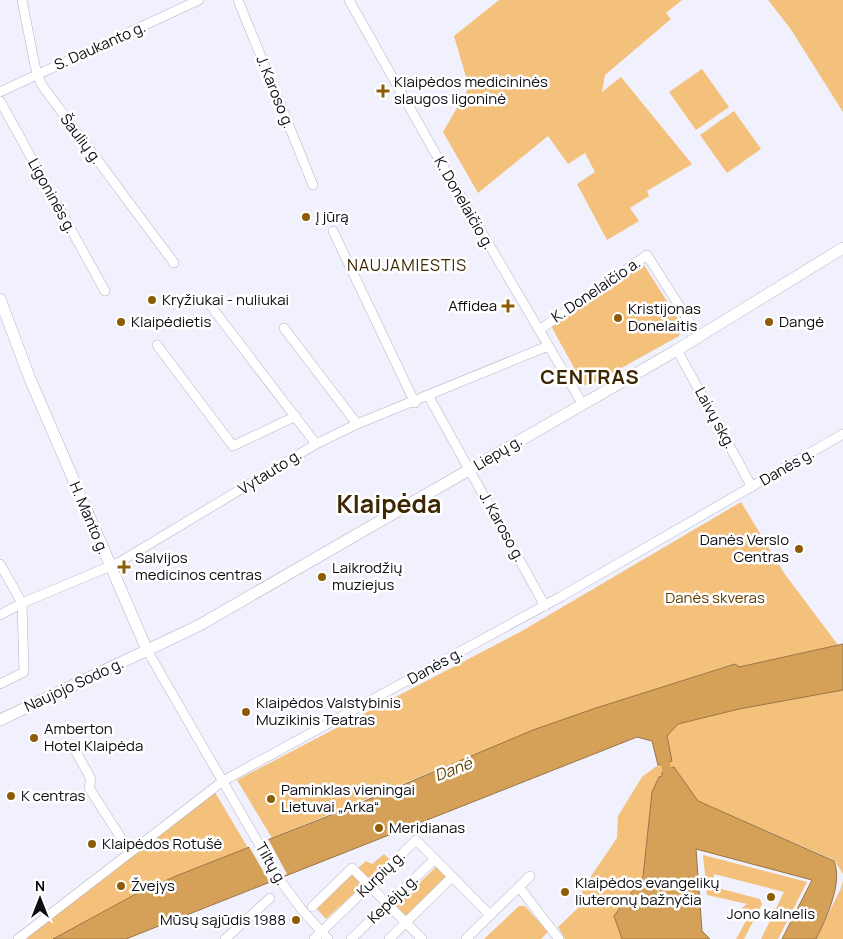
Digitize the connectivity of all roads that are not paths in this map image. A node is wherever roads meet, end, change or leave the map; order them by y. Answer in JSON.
{"nodes":[{"id":1,"x":22,"y":0,"type":"edge"},
{"id":2,"x":199,"y":0,"type":"edge"},
{"id":3,"x":238,"y":0,"type":"edge"},
{"id":4,"x":349,"y":0,"type":"edge"},
{"id":5,"x":37,"y":76,"type":"junction"},
{"id":6,"x":0,"y":92,"type":"edge"},
{"id":7,"x":0,"y":102,"type":"edge"},
{"id":8,"x":313,"y":185,"type":"dead end"},
{"id":9,"x":333,"y":231,"type":"dead end"},
{"id":10,"x":843,"y":248,"type":"edge"},
{"id":11,"x":174,"y":263,"type":"dead end"},
{"id":12,"x":105,"y":291,"type":"dead end"},
{"id":13,"x":0,"y":299,"type":"edge"},
{"id":14,"x":207,"y":301,"type":"dead end"},
{"id":15,"x":284,"y":328,"type":"dead end"},
{"id":16,"x":538,"y":330,"type":"junction"},
{"id":17,"x":699,"y":337,"type":"junction"},
{"id":18,"x":156,"y":345,"type":"dead end"},
{"id":19,"x":548,"y":346,"type":"junction"},
{"id":20,"x":677,"y":350,"type":"junction"},
{"id":21,"x":429,"y":397,"type":"junction"},
{"id":22,"x":415,"y":402,"type":"junction"},
{"id":23,"x":582,"y":403,"type":"junction"},
{"id":24,"x":296,"y":416,"type":"junction"},
{"id":25,"x":357,"y":424,"type":"junction"},
{"id":26,"x":843,"y":434,"type":"edge"},
{"id":27,"x":316,"y":444,"type":"junction"},
{"id":28,"x":470,"y":470,"type":"junction"},
{"id":29,"x":752,"y":487,"type":"junction"},
{"id":30,"x":0,"y":564,"type":"edge"},
{"id":31,"x":110,"y":567,"type":"junction"},
{"id":32,"x":22,"y":603,"type":"junction"},
{"id":33,"x":544,"y":606,"type":"junction"},
{"id":34,"x":0,"y":615,"type":"edge"},
{"id":35,"x":147,"y":650,"type":"junction"},
{"id":36,"x":0,"y":684,"type":"edge"},
{"id":37,"x":0,"y":720,"type":"edge"},
{"id":38,"x":75,"y":750,"type":"dead end"},
{"id":39,"x":223,"y":781,"type":"junction"},
{"id":40,"x":130,"y":852,"type":"junction"},
{"id":41,"x":435,"y":859,"type":"junction"},
{"id":42,"x":530,"y":876,"type":"dead end"},
{"id":43,"x":452,"y":877,"type":"junction"},
{"id":44,"x":369,"y":886,"type":"junction"},
{"id":45,"x":519,"y":887,"type":"junction"},
{"id":46,"x":270,"y":898,"type":"dead end"},
{"id":47,"x":387,"y":904,"type":"junction"},
{"id":48,"x":312,"y":907,"type":"dead end"},
{"id":49,"x":490,"y":915,"type":"junction"},
{"id":50,"x":405,"y":922,"type":"junction"},
{"id":51,"x":321,"y":932,"type":"junction"},
{"id":52,"x":554,"y":937,"type":"edge"},
{"id":53,"x":18,"y":939,"type":"edge"},
{"id":54,"x":226,"y":939,"type":"edge"},
{"id":55,"x":314,"y":939,"type":"edge"},
{"id":56,"x":328,"y":939,"type":"edge"},
{"id":57,"x":351,"y":939,"type":"edge"},
{"id":58,"x":389,"y":939,"type":"edge"},
{"id":59,"x":422,"y":939,"type":"edge"},
{"id":60,"x":466,"y":939,"type":"edge"}],
"edges":[{"from":1,"to":5,"type":"street","name":"Šaulių g."},
{"from":2,"to":5,"type":"street","name":"S. Daukanto g."},
{"from":3,"to":8,"type":"street","name":"J. Karoso g."},
{"from":4,"to":16,"type":"street","name":"K. Donelaičio g."},
{"from":5,"to":6,"type":"street","name":"S. Daukanto g."},
{"from":5,"to":11,"type":"street","name":"Šaulių g."},
{"from":7,"to":12,"type":"street","name":"Ligoninės g."},
{"from":9,"to":22,"type":"street"},
{"from":10,"to":17,"type":"main road","name":"Liepų g."},
{"from":13,"to":31,"type":"main road","name":"H. Manto g."},
{"from":14,"to":24,"type":"street"},
{"from":15,"to":25,"type":"street"},
{"from":16,"to":17,"type":"street","name":"K. Donelaičio a."},
{"from":16,"to":19,"type":"street","name":"K. Donelaičio g."},
{"from":17,"to":20,"type":"main road","name":"Liepų g."},
{"from":18,"to":24,"type":"street"},
{"from":19,"to":21,"type":"street","name":"Vytauto g."},
{"from":19,"to":23,"type":"street","name":"K. Donelaičio g."},
{"from":20,"to":23,"type":"main road","name":"Liepų g."},
{"from":20,"to":29,"type":"street","name":"Laivų skg."},
{"from":21,"to":22,"type":"street","name":"Vytauto g."},
{"from":21,"to":28,"type":"street","name":"J. Karoso g."},
{"from":22,"to":25,"type":"street","name":"Vytauto g."},
{"from":23,"to":28,"type":"main road","name":"Liepų g."},
{"from":24,"to":27,"type":"street"},
{"from":25,"to":27,"type":"street","name":"Vytauto g."},
{"from":26,"to":29,"type":"street","name":"Danės g."},
{"from":27,"to":31,"type":"street","name":"Vytauto g."},
{"from":28,"to":33,"type":"street","name":"J. Karoso g."},
{"from":28,"to":35,"type":"main road","name":"Liepų g."},
{"from":29,"to":33,"type":"street","name":"Danės g."},
{"from":30,"to":32,"type":"street"},
{"from":31,"to":32,"type":"street","name":"Vytauto g."},
{"from":31,"to":35,"type":"main road","name":"H. Manto g."},
{"from":32,"to":34,"type":"street","name":"Vytauto g."},
{"from":32,"to":36,"type":"street"},
{"from":33,"to":39,"type":"street","name":"Danės g."},
{"from":35,"to":37,"type":"main road","name":"Naujojo Sodo g."},
{"from":35,"to":39,"type":"street","name":"H. Manto g."},
{"from":38,"to":40,"type":"street"},
{"from":39,"to":40,"type":"street","name":"Danės g."},
{"from":39,"to":51,"type":"street","name":"Tiltų g."},
{"from":40,"to":53,"type":"street","name":"Danės g."},
{"from":41,"to":43,"type":"street","name":"Kurpių g."},
{"from":41,"to":44,"type":"street","name":"Kurpių g."},
{"from":41,"to":47,"type":"street","name":"Kepėjų g."},
{"from":42,"to":45,"type":"street"},
{"from":43,"to":49,"type":"street","name":"Kurpių g."},
{"from":43,"to":50,"type":"street"},
{"from":44,"to":47,"type":"street"},
{"from":44,"to":48,"type":"street"},
{"from":44,"to":51,"type":"street","name":"Kurpių g."},
{"from":45,"to":49,"type":"street"},
{"from":45,"to":52,"type":"street"},
{"from":46,"to":54,"type":"street"},
{"from":47,"to":50,"type":"street"},
{"from":47,"to":57,"type":"street","name":"Kepėjų g."},
{"from":49,"to":60,"type":"street"},
{"from":50,"to":58,"type":"street"},
{"from":50,"to":59,"type":"street"},
{"from":51,"to":55,"type":"street","name":"Kurpių g."},
{"from":51,"to":56,"type":"street","name":"Tiltų g."}]}
